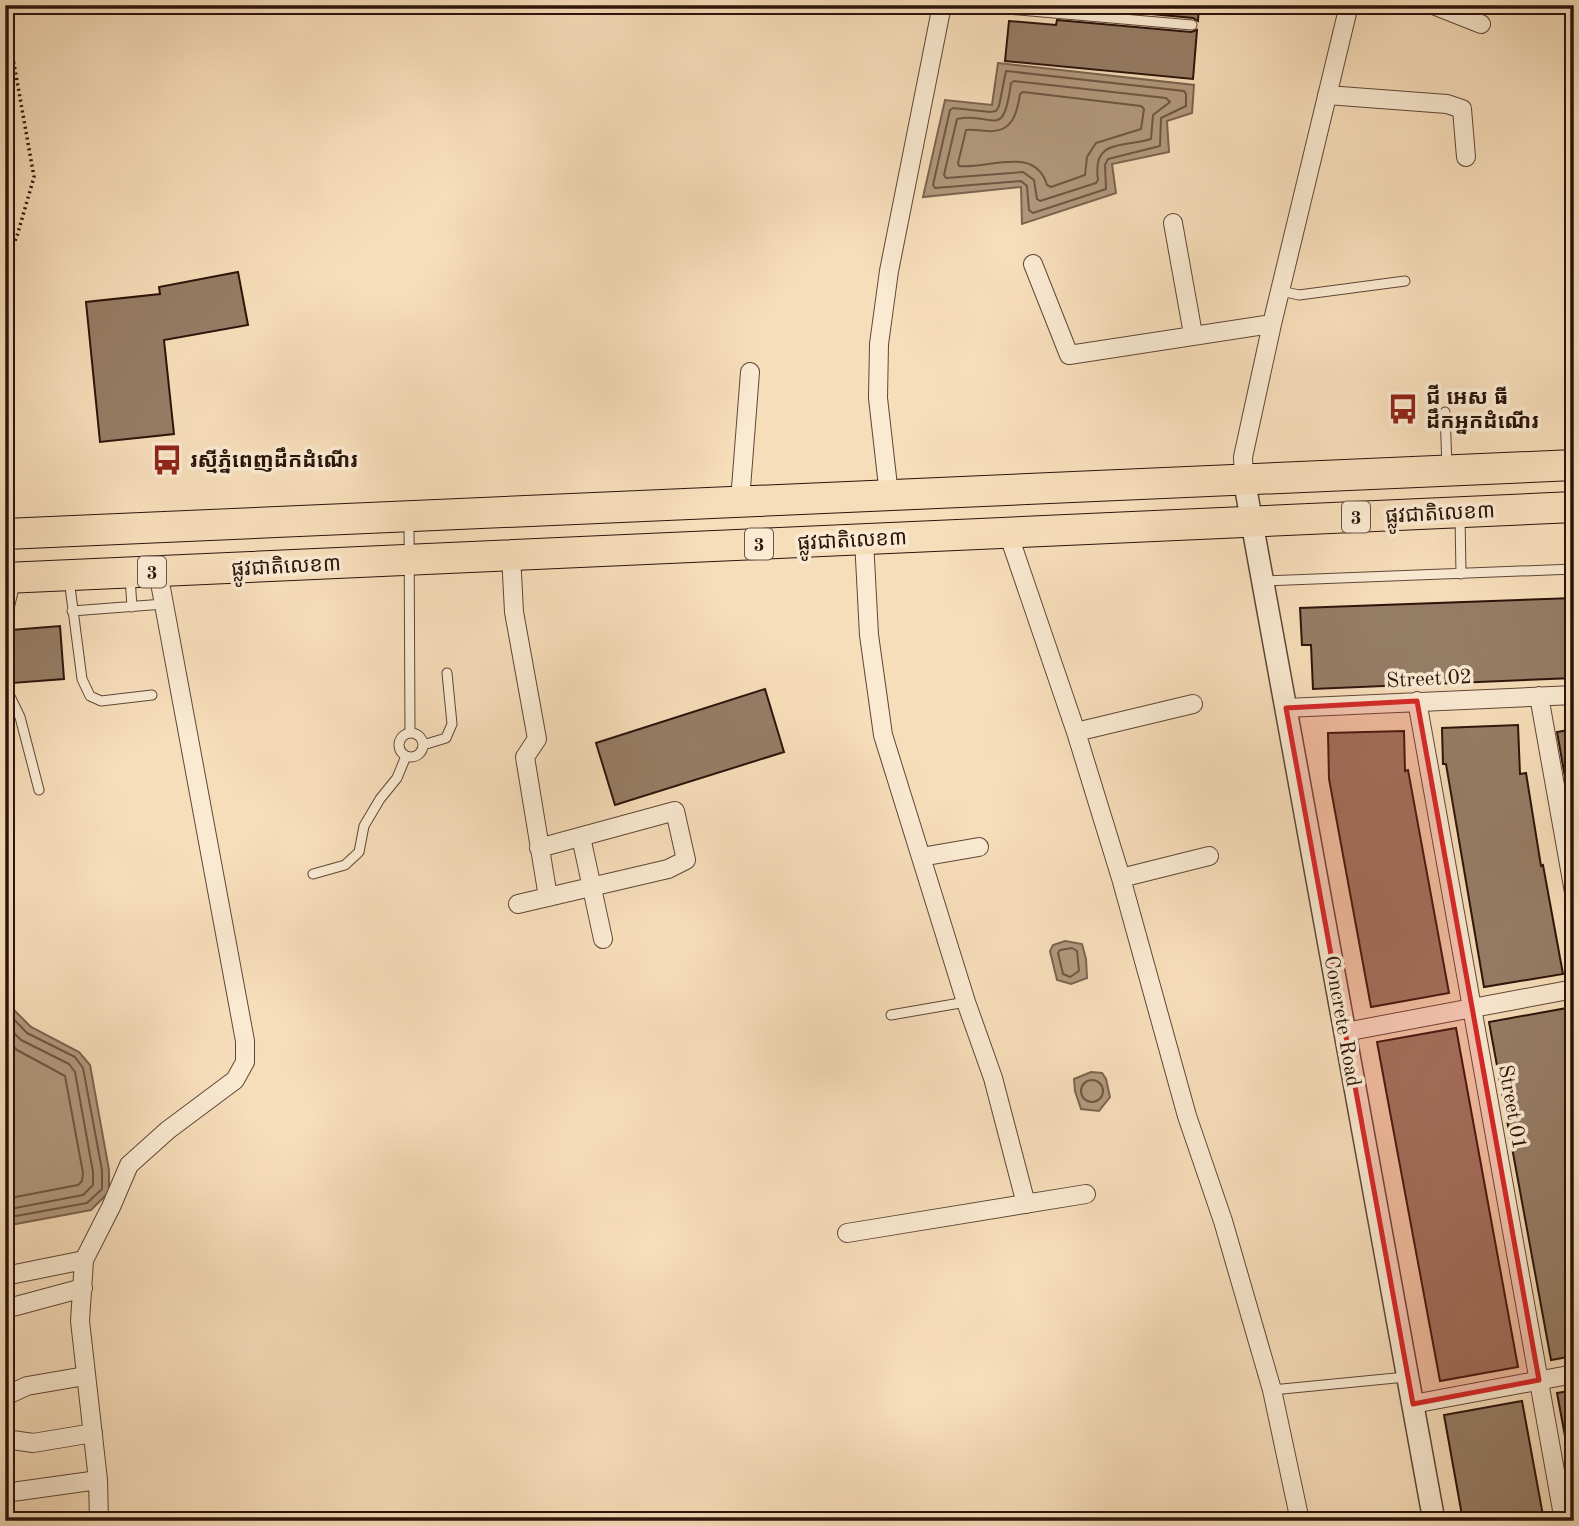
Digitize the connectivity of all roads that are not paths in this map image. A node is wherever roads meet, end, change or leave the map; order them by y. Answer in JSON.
{"nodes":[{"id":1,"x":942,"y":5,"type":"edge"},
{"id":2,"x":960,"y":5,"type":"edge"},
{"id":3,"x":1349,"y":5,"type":"edge"},
{"id":4,"x":1433,"y":5,"type":"edge"},
{"id":5,"x":1192,"y":24,"type":"dead end"},
{"id":6,"x":1481,"y":24,"type":"dead end"},
{"id":7,"x":1327,"y":95,"type":"junction"},
{"id":8,"x":1466,"y":158,"type":"dead end"},
{"id":9,"x":1173,"y":223,"type":"dead end"},
{"id":10,"x":1033,"y":264,"type":"dead end"},
{"id":11,"x":1405,"y":281,"type":"dead end"},
{"id":12,"x":1281,"y":292,"type":"junction"},
{"id":13,"x":1272,"y":324,"type":"junction"},
{"id":14,"x":1193,"y":334,"type":"junction"},
{"id":15,"x":750,"y":372,"type":"dead end"},
{"id":16,"x":1445,"y":412,"type":"dead end"},
{"id":17,"x":1574,"y":465,"type":"edge"},
{"id":18,"x":1447,"y":471,"type":"junction"},
{"id":19,"x":1244,"y":479,"type":"junction"},
{"id":20,"x":889,"y":495,"type":"junction"},
{"id":21,"x":740,"y":501,"type":"junction"},
{"id":22,"x":1574,"y":507,"type":"edge"},
{"id":23,"x":1460,"y":512,"type":"junction"},
{"id":24,"x":409,"y":516,"type":"junction"},
{"id":25,"x":1252,"y":522,"type":"junction"},
{"id":26,"x":1008,"y":533,"type":"junction"},
{"id":27,"x":5,"y":534,"type":"edge"},
{"id":28,"x":864,"y":540,"type":"junction"},
{"id":29,"x":511,"y":555,"type":"junction"},
{"id":30,"x":411,"y":560,"type":"junction"},
{"id":31,"x":1574,"y":569,"type":"edge"},
{"id":32,"x":144,"y":572,"type":"junction"},
{"id":33,"x":1461,"y":574,"type":"junction"},
{"id":34,"x":68,"y":576,"type":"junction"},
{"id":35,"x":11,"y":578,"type":"edge"},
{"id":36,"x":1263,"y":582,"type":"junction"},
{"id":37,"x":164,"y":604,"type":"junction"},
{"id":38,"x":132,"y":607,"type":"junction"},
{"id":39,"x":72,"y":611,"type":"junction"},
{"id":40,"x":5,"y":626,"type":"edge"},
{"id":41,"x":447,"y":673,"type":"dead end"},
{"id":42,"x":5,"y":686,"type":"edge"},
{"id":43,"x":152,"y":695,"type":"dead end"},
{"id":44,"x":1574,"y":695,"type":"edge"},
{"id":45,"x":1539,"y":696,"type":"junction"},
{"id":46,"x":1417,"y":701,"type":"junction"},
{"id":47,"x":1193,"y":704,"type":"dead end"},
{"id":48,"x":1286,"y":708,"type":"junction"},
{"id":49,"x":1076,"y":732,"type":"junction"},
{"id":50,"x":410,"y":733,"type":"junction"},
{"id":51,"x":423,"y":745,"type":"junction"},
{"id":52,"x":406,"y":756,"type":"junction"},
{"id":53,"x":39,"y":790,"type":"dead end"},
{"id":54,"x":581,"y":837,"type":"junction"},
{"id":55,"x":979,"y":847,"type":"dead end"},
{"id":56,"x":539,"y":848,"type":"junction"},
{"id":57,"x":1209,"y":856,"type":"dead end"},
{"id":58,"x":921,"y":857,"type":"junction"},
{"id":59,"x":313,"y":874,"type":"dead end"},
{"id":60,"x":1121,"y":878,"type":"junction"},
{"id":61,"x":592,"y":887,"type":"junction"},
{"id":62,"x":1574,"y":892,"type":"edge"},
{"id":63,"x":548,"y":897,"type":"junction"},
{"id":64,"x":518,"y":904,"type":"dead end"},
{"id":65,"x":603,"y":939,"type":"dead end"},
{"id":66,"x":1574,"y":989,"type":"edge"},
{"id":67,"x":966,"y":1002,"type":"junction"},
{"id":68,"x":1472,"y":1008,"type":"junction"},
{"id":69,"x":891,"y":1015,"type":"dead end"},
{"id":70,"x":1345,"y":1032,"type":"junction"},
{"id":71,"x":1086,"y":1194,"type":"dead end"},
{"id":72,"x":1026,"y":1204,"type":"junction"},
{"id":73,"x":847,"y":1233,"type":"dead end"},
{"id":74,"x":83,"y":1260,"type":"junction"},
{"id":75,"x":5,"y":1276,"type":"edge"},
{"id":76,"x":83,"y":1288,"type":"junction"},
{"id":77,"x":5,"y":1309,"type":"edge"},
{"id":78,"x":1574,"y":1374,"type":"edge"},
{"id":79,"x":85,"y":1376,"type":"junction"},
{"id":80,"x":1408,"y":1377,"type":"junction"},
{"id":81,"x":1539,"y":1381,"type":"junction"},
{"id":82,"x":1272,"y":1390,"type":"junction"},
{"id":83,"x":5,"y":1396,"type":"edge"},
{"id":84,"x":1413,"y":1404,"type":"junction"},
{"id":85,"x":93,"y":1433,"type":"junction"},
{"id":86,"x":5,"y":1439,"type":"edge"},
{"id":87,"x":98,"y":1479,"type":"junction"},
{"id":88,"x":5,"y":1493,"type":"edge"},
{"id":89,"x":99,"y":1521,"type":"edge"},
{"id":90,"x":1300,"y":1521,"type":"edge"},
{"id":91,"x":1434,"y":1521,"type":"edge"},
{"id":92,"x":1564,"y":1521,"type":"edge"}],
"edges":[{"from":1,"to":20,"type":"street"},
{"from":2,"to":5,"type":"lane"},
{"from":3,"to":7,"type":"street"},
{"from":4,"to":6,"type":"street"},
{"from":7,"to":8,"type":"street"},
{"from":7,"to":12,"type":"street"},
{"from":9,"to":14,"type":"street"},
{"from":10,"to":14,"type":"street"},
{"from":11,"to":12,"type":"lane"},
{"from":12,"to":13,"type":"street"},
{"from":13,"to":14,"type":"street"},
{"from":13,"to":19,"type":"street"},
{"from":15,"to":21,"type":"street"},
{"from":16,"to":18,"type":"lane"},
{"from":17,"to":18,"type":"highway","name":"ផ្លូវជាតិលេខ៣","number":"3"},
{"from":18,"to":19,"type":"highway","name":"ផ្លូវជាតិលេខ៣","number":"3"},
{"from":19,"to":20,"type":"highway","name":"ផ្លូវជាតិលេខ៣","number":"3"},
{"from":19,"to":25,"type":"street","name":"Concrete Road"},
{"from":20,"to":21,"type":"highway","name":"ផ្លូវជាតិលេខ៣","number":"3"},
{"from":21,"to":24,"type":"highway","name":"ផ្លូវជាតិលេខ៣","number":"3"},
{"from":22,"to":23,"type":"highway","name":"ផ្លូវជាតិលេខ៣","number":"3"},
{"from":23,"to":25,"type":"highway","name":"ផ្លូវជាតិលេខ៣","number":"3"},
{"from":23,"to":33,"type":"lane"},
{"from":24,"to":27,"type":"highway","name":"ផ្លូវជាតិលេខ៣","number":"3"},
{"from":24,"to":30,"type":"lane"},
{"from":25,"to":26,"type":"highway","name":"ផ្លូវជាតិលេខ៣","number":"3"},
{"from":25,"to":36,"type":"street","name":"Concrete Road"},
{"from":26,"to":28,"type":"highway","name":"ផ្លូវជាតិលេខ៣","number":"3"},
{"from":26,"to":49,"type":"street"},
{"from":28,"to":29,"type":"highway","name":"ផ្លូវជាតិលេខ៣","number":"3"},
{"from":28,"to":58,"type":"street"},
{"from":29,"to":30,"type":"highway","name":"ផ្លូវជាតិលេខ៣","number":"3"},
{"from":29,"to":56,"type":"street"},
{"from":30,"to":32,"type":"highway","name":"ផ្លូវជាតិលេខ៣","number":"3"},
{"from":30,"to":50,"type":"lane"},
{"from":31,"to":33,"type":"lane"},
{"from":32,"to":34,"type":"highway","name":"ផ្លូវជាតិលេខ៣","number":"3"},
{"from":32,"to":37,"type":"street"},
{"from":32,"to":38,"type":"lane"},
{"from":33,"to":36,"type":"lane"},
{"from":34,"to":35,"type":"highway","name":"ផ្លូវជាតិលេខ៣","number":"3"},
{"from":34,"to":39,"type":"lane"},
{"from":35,"to":40,"type":"lane"},
{"from":36,"to":48,"type":"street","name":"Concrete Road"},
{"from":37,"to":38,"type":"lane"},
{"from":37,"to":74,"type":"street"},
{"from":38,"to":39,"type":"lane"},
{"from":39,"to":43,"type":"lane"},
{"from":41,"to":51,"type":"lane"},
{"from":42,"to":53,"type":"lane"},
{"from":44,"to":45,"type":"street","name":"Street 02"},
{"from":45,"to":46,"type":"street","name":"Street 02"},
{"from":45,"to":62,"type":"street"},
{"from":46,"to":48,"type":"street","name":"Street 02"},
{"from":46,"to":68,"type":"street","name":"Street 01"},
{"from":47,"to":49,"type":"street"},
{"from":48,"to":70,"type":"street","name":"Concrete Road"},
{"from":49,"to":60,"type":"street"},
{"from":50,"to":51,"type":"lane"},
{"from":50,"to":52,"type":"lane"},
{"from":51,"to":52,"type":"lane"},
{"from":52,"to":59,"type":"lane"},
{"from":54,"to":56,"type":"street"},
{"from":54,"to":61,"type":"street"},
{"from":54,"to":61,"type":"street"},
{"from":55,"to":58,"type":"street"},
{"from":56,"to":63,"type":"street"},
{"from":57,"to":60,"type":"street"},
{"from":58,"to":67,"type":"street"},
{"from":60,"to":82,"type":"street"},
{"from":61,"to":63,"type":"street"},
{"from":61,"to":65,"type":"street"},
{"from":63,"to":64,"type":"street"},
{"from":66,"to":68,"type":"street"},
{"from":67,"to":69,"type":"lane"},
{"from":67,"to":72,"type":"street"},
{"from":68,"to":70,"type":"street"},
{"from":68,"to":81,"type":"street","name":"Street 01"},
{"from":70,"to":80,"type":"street","name":"Concrete Road"},
{"from":71,"to":72,"type":"street"},
{"from":72,"to":73,"type":"street"},
{"from":74,"to":75,"type":"street"},
{"from":74,"to":76,"type":"street"},
{"from":76,"to":77,"type":"street"},
{"from":76,"to":79,"type":"street"},
{"from":78,"to":81,"type":"street"},
{"from":79,"to":83,"type":"street"},
{"from":79,"to":85,"type":"street"},
{"from":80,"to":82,"type":"lane"},
{"from":80,"to":84,"type":"street","name":"Concrete Road"},
{"from":81,"to":84,"type":"street"},
{"from":81,"to":92,"type":"street","name":"Street 01"},
{"from":82,"to":90,"type":"street"},
{"from":84,"to":91,"type":"street","name":"Concrete Road"},
{"from":85,"to":86,"type":"street"},
{"from":85,"to":87,"type":"street"},
{"from":87,"to":88,"type":"street"},
{"from":87,"to":89,"type":"street"}]}
